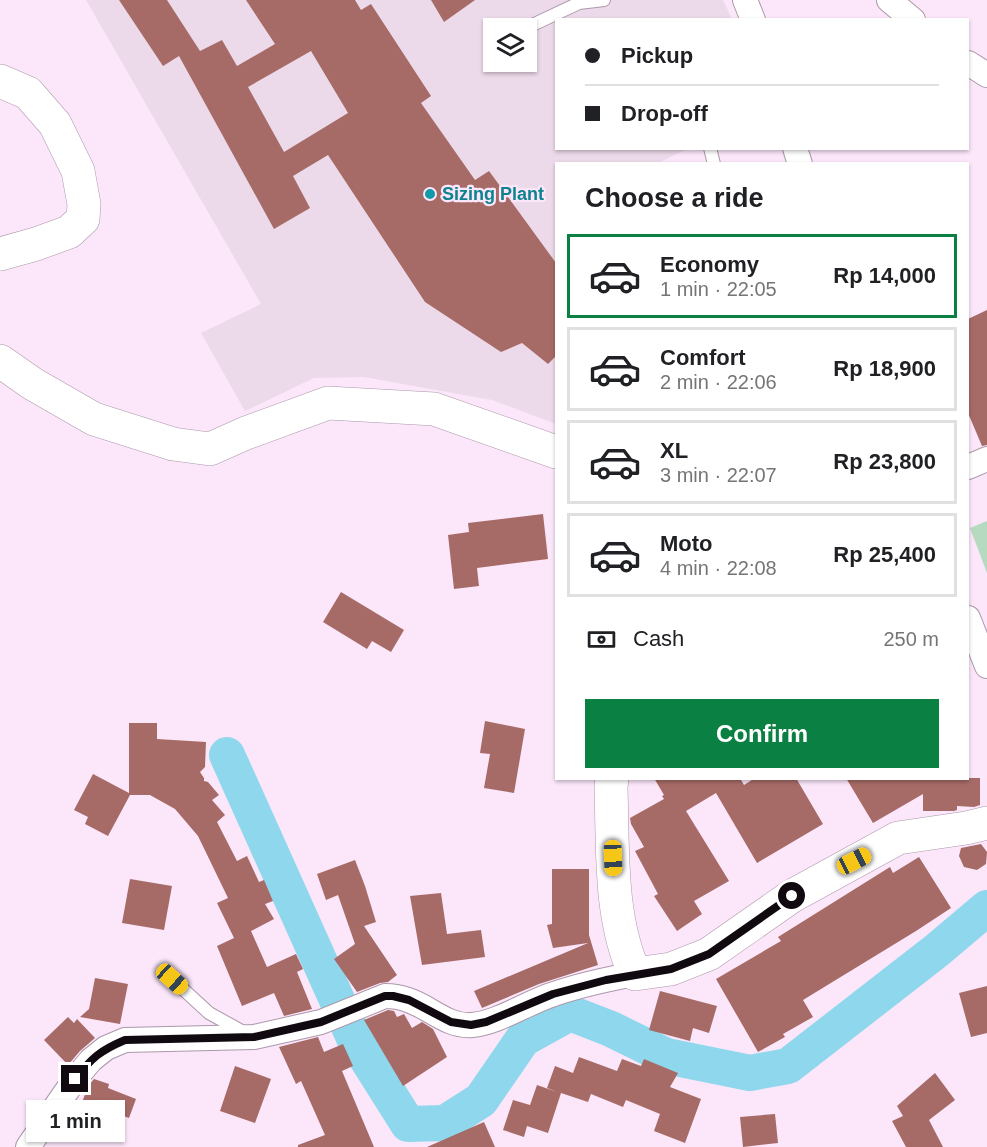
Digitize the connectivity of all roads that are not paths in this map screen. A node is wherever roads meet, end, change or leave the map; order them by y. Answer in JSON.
{"nodes":[{"id":1,"x":604,"y":0,"type":"edge"},
{"id":2,"x":889,"y":0,"type":"edge"},
{"id":3,"x":911,"y":18,"type":"edge"},
{"id":4,"x":537,"y":23,"type":"edge"},
{"id":5,"x":969,"y":64,"type":"edge"},
{"id":6,"x":987,"y":75,"type":"edge"},
{"id":7,"x":0,"y":81,"type":"edge"},
{"id":8,"x":0,"y":254,"type":"edge"},
{"id":9,"x":0,"y":361,"type":"edge"},
{"id":10,"x":555,"y":452,"type":"edge"},
{"id":11,"x":987,"y":459,"type":"edge"},
{"id":12,"x":969,"y":467,"type":"edge"},
{"id":13,"x":969,"y":621,"type":"edge"},
{"id":14,"x":987,"y":666,"type":"edge"},
{"id":15,"x":612,"y":780,"type":"edge"},
{"id":16,"x":987,"y":823,"type":"edge"},
{"id":17,"x":635,"y":974,"type":"junction"},
{"id":18,"x":172,"y":979,"type":"dead end"},
{"id":19,"x":254,"y":1037,"type":"junction"},
{"id":20,"x":28,"y":1147,"type":"edge"}],
"edges":[{"from":1,"to":4,"type":"lane"},
{"from":2,"to":3,"type":"street"},
{"from":5,"to":6,"type":"street"},
{"from":7,"to":8,"type":"street"},
{"from":9,"to":10,"type":"street"},
{"from":11,"to":12,"type":"street"},
{"from":13,"to":14,"type":"street"},
{"from":15,"to":17,"type":"street"},
{"from":16,"to":17,"type":"street"},
{"from":17,"to":19,"type":"street"},
{"from":18,"to":19,"type":"lane"},
{"from":19,"to":20,"type":"street"}]}
